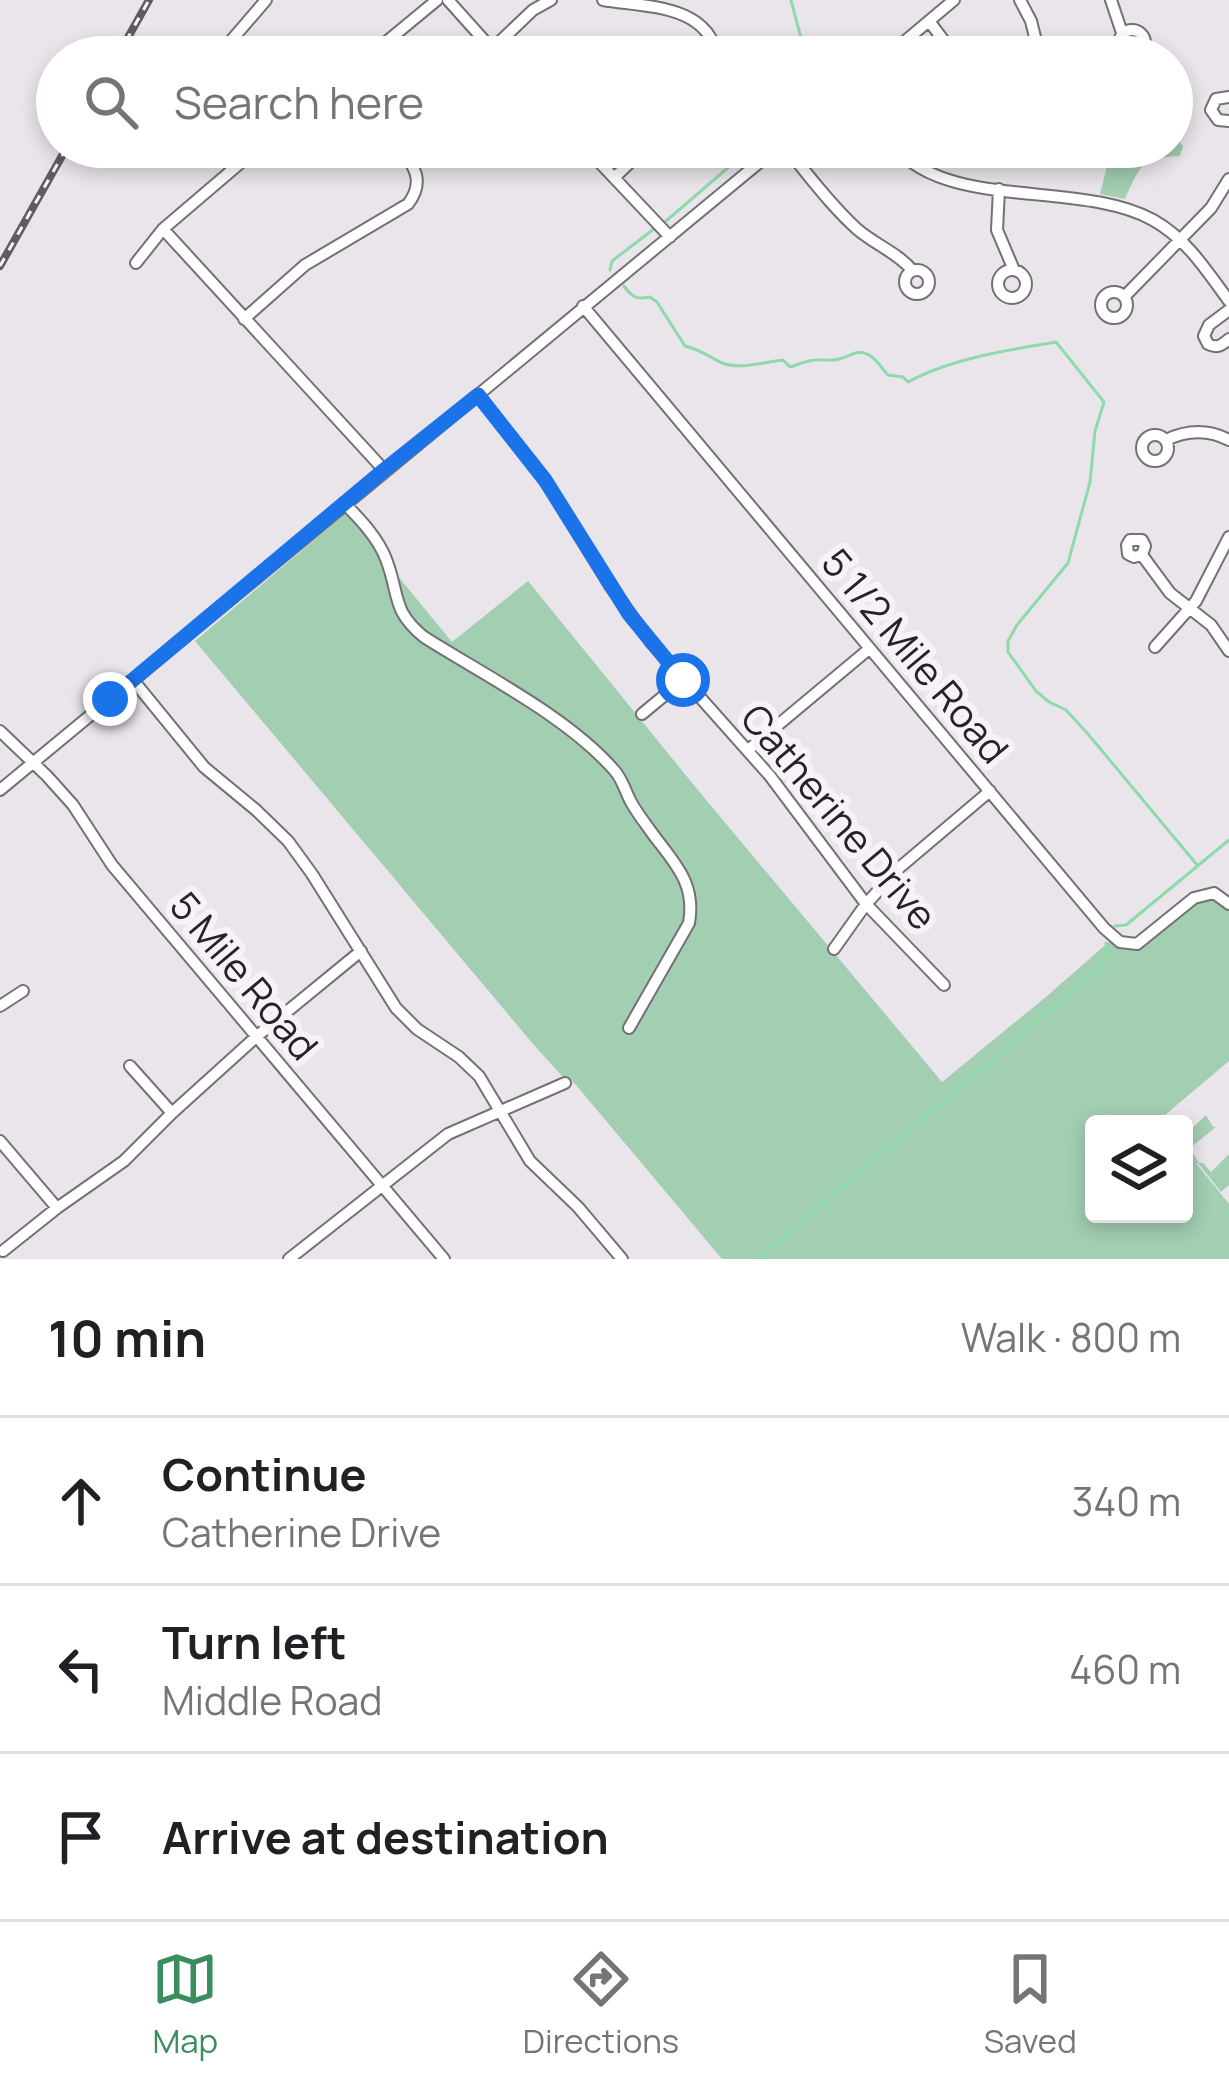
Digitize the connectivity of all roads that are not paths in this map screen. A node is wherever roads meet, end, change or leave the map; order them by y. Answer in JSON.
{"nodes":[{"id":1,"x":266,"y":0,"type":"edge"},
{"id":2,"x":437,"y":0,"type":"edge"},
{"id":3,"x":448,"y":0,"type":"edge"},
{"id":4,"x":551,"y":0,"type":"edge"},
{"id":5,"x":603,"y":0,"type":"edge"},
{"id":6,"x":954,"y":0,"type":"edge"},
{"id":7,"x":1020,"y":0,"type":"edge"},
{"id":8,"x":1111,"y":0,"type":"edge"},
{"id":9,"x":929,"y":21,"type":"junction"},
{"id":10,"x":1122,"y":33,"type":"dead end"},
{"id":11,"x":236,"y":36,"type":"edge"},
{"id":12,"x":393,"y":36,"type":"edge"},
{"id":13,"x":481,"y":36,"type":"edge"},
{"id":14,"x":511,"y":36,"type":"edge"},
{"id":15,"x":710,"y":36,"type":"edge"},
{"id":16,"x":911,"y":36,"type":"edge"},
{"id":17,"x":940,"y":36,"type":"edge"},
{"id":18,"x":1034,"y":36,"type":"edge"},
{"id":19,"x":1229,"y":98,"type":"edge"},
{"id":20,"x":1229,"y":121,"type":"edge"},
{"id":21,"x":234,"y":168,"type":"edge"},
{"id":22,"x":415,"y":168,"type":"edge"},
{"id":23,"x":605,"y":168,"type":"edge"},
{"id":24,"x":624,"y":168,"type":"edge"},
{"id":25,"x":756,"y":168,"type":"edge"},
{"id":26,"x":801,"y":168,"type":"edge"},
{"id":27,"x":921,"y":168,"type":"edge"},
{"id":28,"x":614,"y":178,"type":"junction"},
{"id":29,"x":1229,"y":179,"type":"edge"},
{"id":30,"x":999,"y":188,"type":"junction"},
{"id":31,"x":163,"y":229,"type":"junction"},
{"id":32,"x":670,"y":237,"type":"junction"},
{"id":33,"x":1181,"y":238,"type":"junction"},
{"id":34,"x":136,"y":263,"type":"dead end"},
{"id":35,"x":912,"y":270,"type":"dead end"},
{"id":36,"x":1014,"y":270,"type":"dead end"},
{"id":37,"x":1124,"y":296,"type":"dead end"},
{"id":38,"x":583,"y":306,"type":"junction"},
{"id":39,"x":1229,"y":306,"type":"edge"},
{"id":40,"x":244,"y":319,"type":"junction"},
{"id":41,"x":1229,"y":339,"type":"edge"},
{"id":42,"x":478,"y":395,"type":"junction"},
{"id":43,"x":1166,"y":440,"type":"dead end"},
{"id":44,"x":1229,"y":440,"type":"edge"},
{"id":45,"x":384,"y":470,"type":"junction"},
{"id":46,"x":344,"y":503,"type":"junction"},
{"id":47,"x":1229,"y":537,"type":"edge"},
{"id":48,"x":1142,"y":555,"type":"dead end"},
{"id":49,"x":1190,"y":609,"type":"junction"},
{"id":50,"x":1155,"y":647,"type":"dead end"},
{"id":51,"x":869,"y":650,"type":"junction"},
{"id":52,"x":1229,"y":651,"type":"edge"},
{"id":53,"x":133,"y":680,"type":"junction"},
{"id":54,"x":683,"y":680,"type":"junction"},
{"id":55,"x":642,"y":715,"type":"dead end"},
{"id":56,"x":0,"y":731,"type":"edge"},
{"id":57,"x":748,"y":749,"type":"junction"},
{"id":58,"x":604,"y":759,"type":"junction"},
{"id":59,"x":32,"y":763,"type":"junction"},
{"id":60,"x":590,"y":768,"type":"dead end"},
{"id":61,"x":0,"y":790,"type":"edge"},
{"id":62,"x":990,"y":791,"type":"junction"},
{"id":63,"x":866,"y":904,"type":"junction"},
{"id":64,"x":1229,"y":904,"type":"edge"},
{"id":65,"x":834,"y":949,"type":"dead end"},
{"id":66,"x":361,"y":951,"type":"junction"},
{"id":67,"x":944,"y":985,"type":"dead end"},
{"id":68,"x":23,"y":991,"type":"dead end"},
{"id":69,"x":0,"y":1006,"type":"edge"},
{"id":70,"x":629,"y":1028,"type":"dead end"},
{"id":71,"x":256,"y":1037,"type":"junction"},
{"id":72,"x":130,"y":1066,"type":"dead end"},
{"id":73,"x":565,"y":1082,"type":"dead end"},
{"id":74,"x":500,"y":1111,"type":"junction"},
{"id":75,"x":172,"y":1113,"type":"junction"},
{"id":76,"x":0,"y":1141,"type":"edge"},
{"id":77,"x":381,"y":1185,"type":"junction"},
{"id":78,"x":57,"y":1208,"type":"junction"},
{"id":79,"x":3,"y":1251,"type":"dead end"},
{"id":80,"x":295,"y":1257,"type":"edge"},
{"id":81,"x":444,"y":1259,"type":"edge"},
{"id":82,"x":622,"y":1259,"type":"edge"}],
"edges":[{"from":1,"to":11,"type":"street"},
{"from":2,"to":12,"type":"street"},
{"from":3,"to":13,"type":"street"},
{"from":4,"to":14,"type":"street"},
{"from":5,"to":15,"type":"street"},
{"from":6,"to":9,"type":"street"},
{"from":7,"to":18,"type":"street"},
{"from":8,"to":10,"type":"street"},
{"from":9,"to":16,"type":"street"},
{"from":9,"to":17,"type":"street"},
{"from":19,"to":20,"type":"street"},
{"from":21,"to":31,"type":"street"},
{"from":22,"to":40,"type":"street"},
{"from":23,"to":28,"type":"street"},
{"from":24,"to":28,"type":"street"},
{"from":25,"to":32,"type":"street"},
{"from":26,"to":35,"type":"street"},
{"from":27,"to":30,"type":"street"},
{"from":28,"to":32,"type":"street"},
{"from":29,"to":33,"type":"street"},
{"from":30,"to":33,"type":"street"},
{"from":30,"to":36,"type":"street"},
{"from":31,"to":34,"type":"street"},
{"from":31,"to":40,"type":"street"},
{"from":32,"to":38,"type":"street"},
{"from":33,"to":37,"type":"street"},
{"from":33,"to":39,"type":"street"},
{"from":38,"to":42,"type":"street"},
{"from":38,"to":51,"type":"street","name":"5 1/2 Mile Road"},
{"from":39,"to":41,"type":"street"},
{"from":40,"to":45,"type":"street"},
{"from":42,"to":45,"type":"street"},
{"from":42,"to":54,"type":"street","name":"Catherine Drive"},
{"from":43,"to":44,"type":"street"},
{"from":45,"to":46,"type":"street"},
{"from":46,"to":53,"type":"street"},
{"from":46,"to":58,"type":"street"},
{"from":47,"to":49,"type":"street"},
{"from":48,"to":49,"type":"street"},
{"from":49,"to":50,"type":"street"},
{"from":49,"to":52,"type":"street"},
{"from":51,"to":57,"type":"street"},
{"from":51,"to":62,"type":"street","name":"5 1/2 Mile Road"},
{"from":53,"to":59,"type":"street"},
{"from":53,"to":66,"type":"street"},
{"from":54,"to":55,"type":"street"},
{"from":54,"to":57,"type":"street","name":"Catherine Drive"},
{"from":56,"to":59,"type":"street","name":"5 Mile Road"},
{"from":57,"to":63,"type":"street","name":"Catherine Drive"},
{"from":58,"to":60,"type":"street"},
{"from":58,"to":70,"type":"street"},
{"from":59,"to":61,"type":"street"},
{"from":59,"to":71,"type":"street","name":"5 Mile Road"},
{"from":62,"to":63,"type":"street"},
{"from":62,"to":64,"type":"street","name":"5 1/2 Mile Road"},
{"from":63,"to":65,"type":"street"},
{"from":63,"to":67,"type":"street","name":"Catherine Drive"},
{"from":66,"to":71,"type":"street"},
{"from":66,"to":74,"type":"street"},
{"from":68,"to":69,"type":"street"},
{"from":71,"to":75,"type":"street"},
{"from":71,"to":77,"type":"street","name":"5 Mile Road"},
{"from":72,"to":75,"type":"street"},
{"from":73,"to":74,"type":"street"},
{"from":74,"to":77,"type":"street"},
{"from":74,"to":82,"type":"street"},
{"from":75,"to":78,"type":"street"},
{"from":76,"to":78,"type":"street"},
{"from":77,"to":80,"type":"street"},
{"from":77,"to":81,"type":"street","name":"5 Mile Road"},
{"from":78,"to":79,"type":"street"}]}
